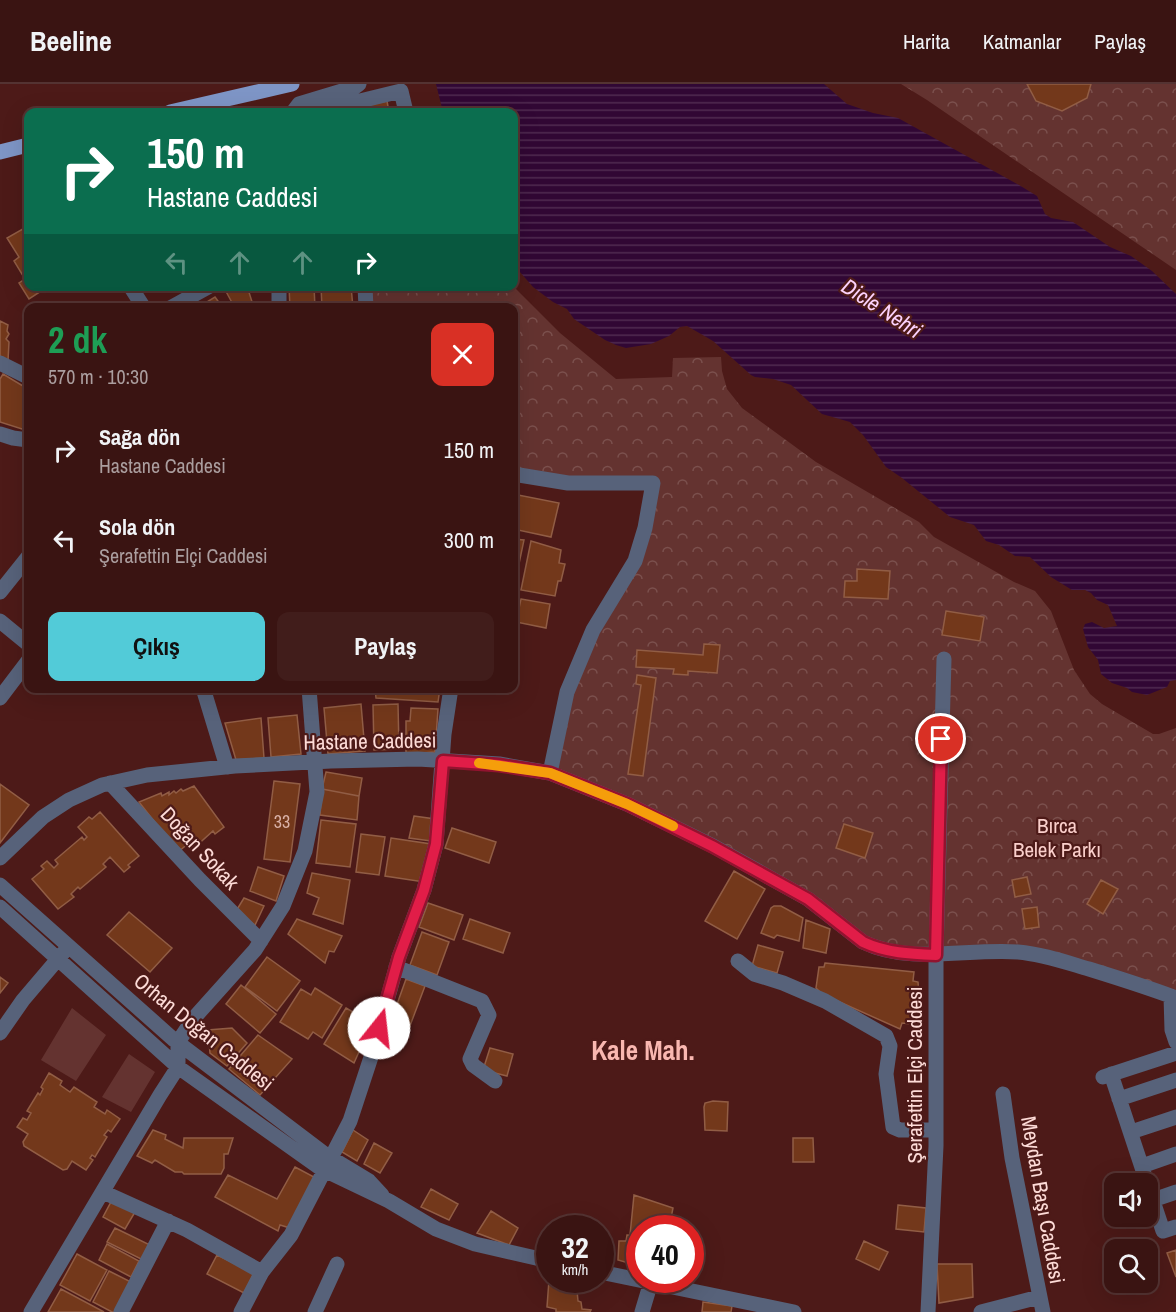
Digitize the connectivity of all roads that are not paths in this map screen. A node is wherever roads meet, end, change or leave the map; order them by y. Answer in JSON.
{"nodes":[{"id":1,"x":292,"y":84,"type":"edge"},
{"id":2,"x":359,"y":84,"type":"edge"},
{"id":3,"x":187,"y":108,"type":"edge"},
{"id":4,"x":296,"y":108,"type":"edge"},
{"id":5,"x":331,"y":108,"type":"edge"},
{"id":6,"x":405,"y":108,"type":"edge"},
{"id":7,"x":24,"y":146,"type":"edge"},
{"id":8,"x":0,"y":152,"type":"edge"},
{"id":9,"x":201,"y":291,"type":"edge"},
{"id":10,"x":179,"y":303,"type":"edge"},
{"id":11,"x":0,"y":363,"type":"edge"},
{"id":12,"x":24,"y":375,"type":"edge"},
{"id":13,"x":0,"y":434,"type":"edge"},
{"id":14,"x":24,"y":439,"type":"edge"},
{"id":15,"x":518,"y":475,"type":"edge"},
{"id":16,"x":24,"y":562,"type":"edge"},
{"id":17,"x":0,"y":592,"type":"edge"},
{"id":18,"x":0,"y":621,"type":"edge"},
{"id":19,"x":24,"y":641,"type":"edge"},
{"id":20,"x":944,"y":658,"type":"dead end"},
{"id":21,"x":24,"y":666,"type":"edge"},
{"id":22,"x":205,"y":693,"type":"edge"},
{"id":23,"x":309,"y":693,"type":"edge"},
{"id":24,"x":450,"y":693,"type":"edge"},
{"id":25,"x":0,"y":698,"type":"edge"},
{"id":26,"x":443,"y":761,"type":"junction"},
{"id":27,"x":316,"y":762,"type":"junction"},
{"id":28,"x":227,"y":767,"type":"junction"},
{"id":29,"x":550,"y":773,"type":"junction"},
{"id":30,"x":110,"y":783,"type":"junction"},
{"id":31,"x":0,"y":858,"type":"edge"},
{"id":32,"x":0,"y":885,"type":"edge"},
{"id":33,"x":0,"y":907,"type":"edge"},
{"id":34,"x":261,"y":941,"type":"junction"},
{"id":35,"x":68,"y":945,"type":"junction"},
{"id":36,"x":936,"y":955,"type":"junction"},
{"id":37,"x":58,"y":959,"type":"junction"},
{"id":38,"x":738,"y":961,"type":"dead end"},
{"id":39,"x":396,"y":967,"type":"junction"},
{"id":40,"x":1174,"y":997,"type":"edge"},
{"id":41,"x":0,"y":1033,"type":"edge"},
{"id":42,"x":178,"y":1042,"type":"junction"},
{"id":43,"x":1176,"y":1042,"type":"edge"},
{"id":44,"x":1176,"y":1053,"type":"edge"},
{"id":45,"x":178,"y":1067,"type":"junction"},
{"id":46,"x":1176,"y":1080,"type":"edge"},
{"id":47,"x":495,"y":1081,"type":"dead end"},
{"id":48,"x":1003,"y":1094,"type":"dead end"},
{"id":49,"x":1119,"y":1099,"type":"junction"},
{"id":50,"x":1176,"y":1118,"type":"edge"},
{"id":51,"x":935,"y":1130,"type":"junction"},
{"id":52,"x":1131,"y":1132,"type":"junction"},
{"id":53,"x":1176,"y":1154,"type":"edge"},
{"id":54,"x":327,"y":1164,"type":"junction"},
{"id":55,"x":1142,"y":1166,"type":"junction"},
{"id":56,"x":1144,"y":1173,"type":"edge"},
{"id":57,"x":103,"y":1192,"type":"junction"},
{"id":58,"x":1176,"y":1192,"type":"edge"},
{"id":59,"x":1158,"y":1198,"type":"edge"},
{"id":60,"x":1158,"y":1216,"type":"edge"},
{"id":61,"x":168,"y":1221,"type":"junction"},
{"id":62,"x":1176,"y":1227,"type":"edge"},
{"id":63,"x":536,"y":1258,"type":"edge"},
{"id":64,"x":338,"y":1264,"type":"dead end"},
{"id":65,"x":262,"y":1272,"type":"junction"},
{"id":66,"x":648,"y":1293,"type":"edge"},
{"id":67,"x":704,"y":1293,"type":"edge"},
{"id":68,"x":1041,"y":1305,"type":"edge"},
{"id":69,"x":31,"y":1312,"type":"edge"},
{"id":70,"x":121,"y":1312,"type":"edge"},
{"id":71,"x":242,"y":1312,"type":"edge"},
{"id":72,"x":315,"y":1312,"type":"edge"},
{"id":73,"x":642,"y":1312,"type":"edge"},
{"id":74,"x":795,"y":1312,"type":"edge"},
{"id":75,"x":928,"y":1312,"type":"edge"},
{"id":76,"x":981,"y":1312,"type":"edge"}],
"edges":[{"from":1,"to":3,"type":"main road"},
{"from":2,"to":4,"type":"street"},
{"from":5,"to":6,"type":"street"},
{"from":7,"to":8,"type":"main road"},
{"from":9,"to":10,"type":"street"},
{"from":11,"to":12,"type":"street"},
{"from":13,"to":14,"type":"street"},
{"from":15,"to":29,"type":"street"},
{"from":16,"to":17,"type":"street"},
{"from":18,"to":19,"type":"street"},
{"from":20,"to":36,"type":"street","name":"Şerafettin Elçi Caddesi"},
{"from":21,"to":25,"type":"street"},
{"from":22,"to":28,"type":"street"},
{"from":23,"to":27,"type":"street"},
{"from":24,"to":26,"type":"street"},
{"from":26,"to":27,"type":"street","name":"Hastane Caddesi"},
{"from":26,"to":29,"type":"street","name":"Hastane Caddesi"},
{"from":26,"to":39,"type":"street"},
{"from":27,"to":28,"type":"street","name":"Hastane Caddesi"},
{"from":27,"to":34,"type":"street"},
{"from":28,"to":30,"type":"street","name":"Hastane Caddesi"},
{"from":29,"to":36,"type":"street","name":"Hastane Caddesi"},
{"from":30,"to":31,"type":"street","name":"Hastane Caddesi"},
{"from":30,"to":34,"type":"street","name":"Doğan Sokak"},
{"from":32,"to":35,"type":"street","name":"Orhan Doğan Caddesi"},
{"from":33,"to":37,"type":"street","name":"Orhan Doğan Caddesi"},
{"from":34,"to":42,"type":"street"},
{"from":35,"to":37,"type":"street"},
{"from":35,"to":42,"type":"street","name":"Orhan Doğan Caddesi"},
{"from":36,"to":40,"type":"street","name":"Hastane Caddesi"},
{"from":36,"to":51,"type":"street","name":"Şerafettin Elçi Caddesi"},
{"from":37,"to":41,"type":"street"},
{"from":37,"to":45,"type":"street","name":"Orhan Doğan Caddesi"},
{"from":38,"to":51,"type":"street"},
{"from":39,"to":47,"type":"street"},
{"from":39,"to":54,"type":"street"},
{"from":40,"to":43,"type":"street"},
{"from":42,"to":45,"type":"street"},
{"from":42,"to":54,"type":"street","name":"Orhan Doğan Caddesi"},
{"from":44,"to":49,"type":"street"},
{"from":45,"to":54,"type":"street","name":"Orhan Doğan Caddesi"},
{"from":45,"to":57,"type":"street"},
{"from":46,"to":49,"type":"street"},
{"from":48,"to":68,"type":"street","name":"Meydan Başı Caddesi"},
{"from":49,"to":52,"type":"street"},
{"from":50,"to":52,"type":"street"},
{"from":51,"to":75,"type":"street","name":"Şerafettin Elçi Caddesi"},
{"from":52,"to":55,"type":"street"},
{"from":53,"to":55,"type":"street"},
{"from":54,"to":63,"type":"street","name":"Orhan Doğan Caddesi"},
{"from":54,"to":65,"type":"street"},
{"from":55,"to":56,"type":"street"},
{"from":57,"to":61,"type":"street"},
{"from":57,"to":69,"type":"street"},
{"from":58,"to":59,"type":"street"},
{"from":60,"to":62,"type":"street"},
{"from":61,"to":65,"type":"street"},
{"from":61,"to":70,"type":"street"},
{"from":64,"to":72,"type":"street"},
{"from":65,"to":71,"type":"street"},
{"from":66,"to":73,"type":"street"},
{"from":67,"to":74,"type":"street"},
{"from":68,"to":76,"type":"street"}]}
